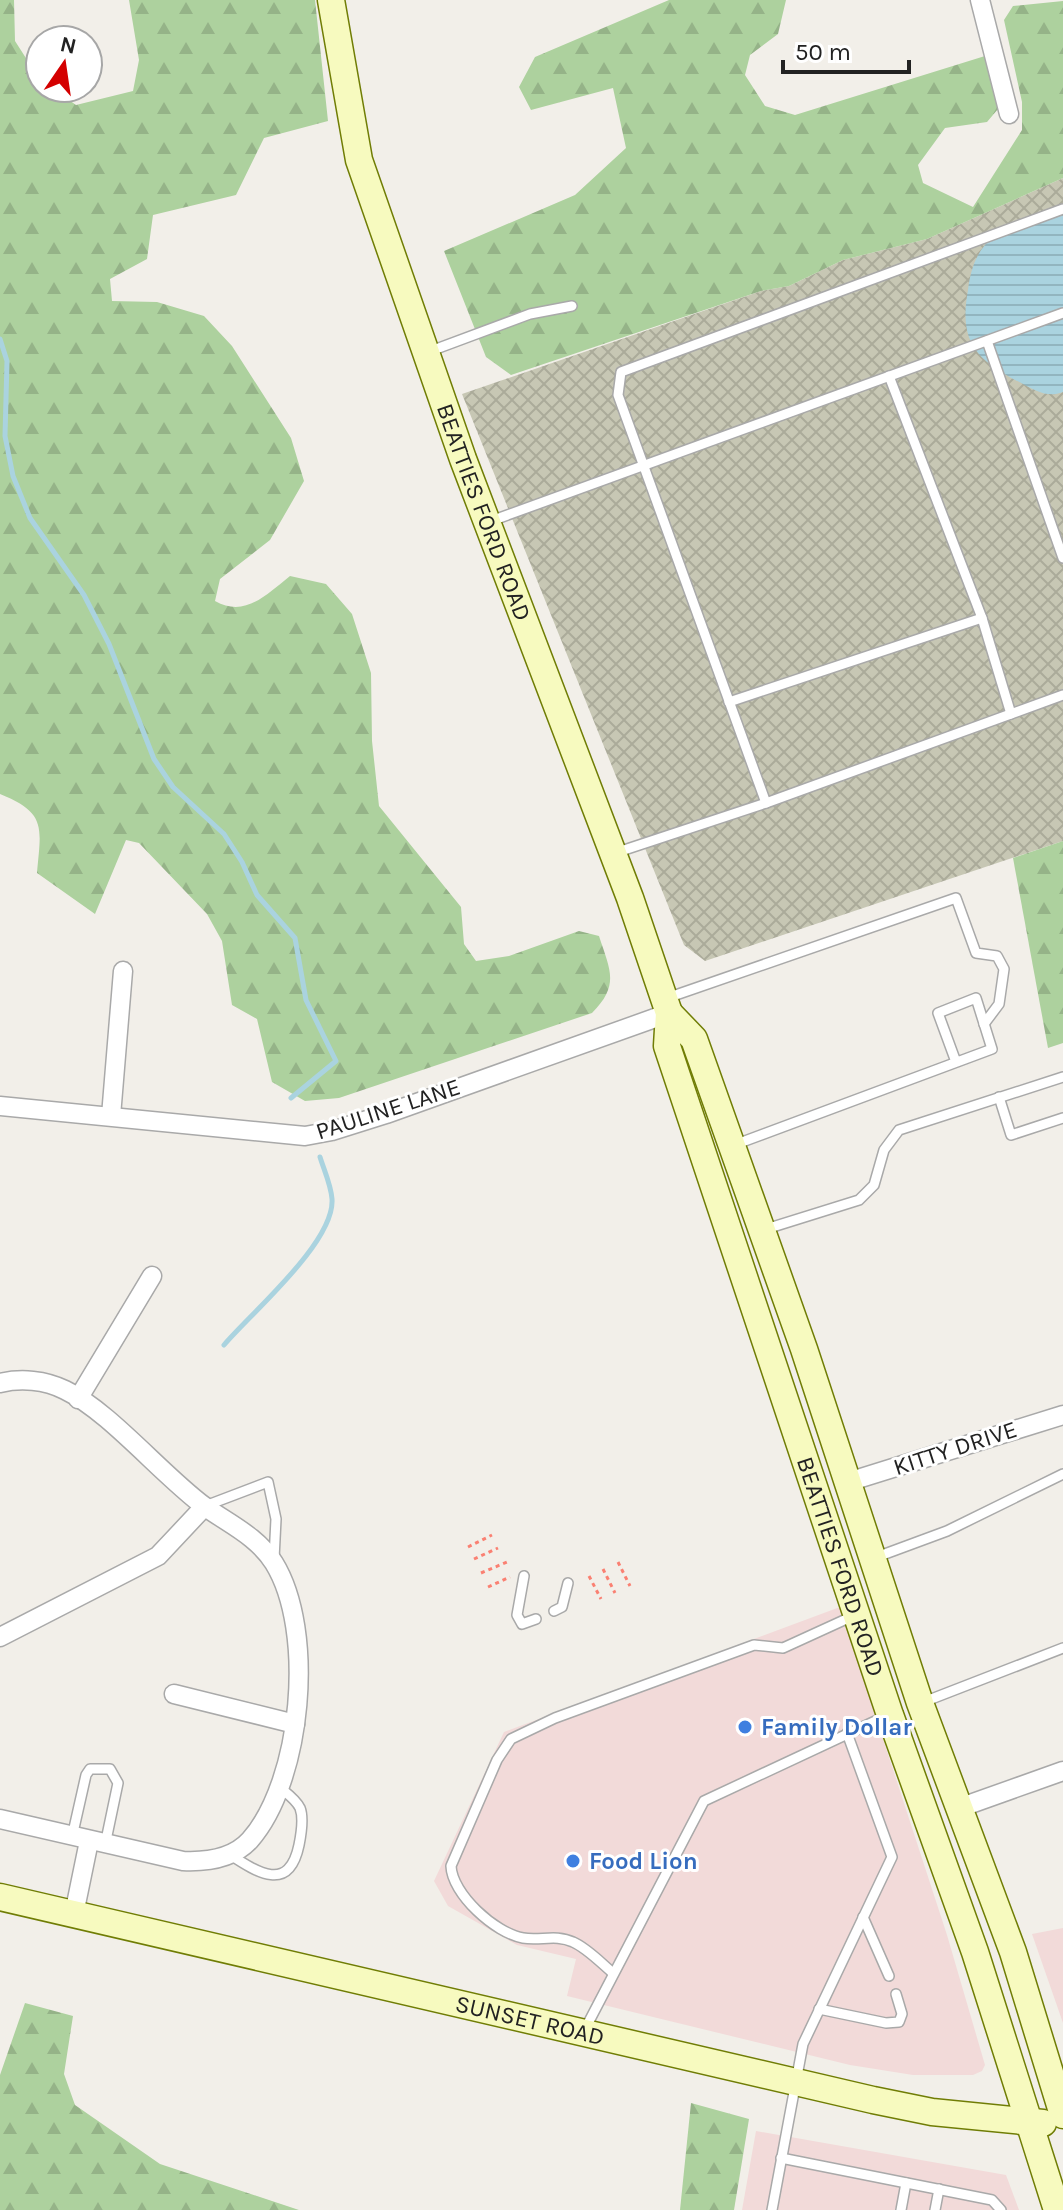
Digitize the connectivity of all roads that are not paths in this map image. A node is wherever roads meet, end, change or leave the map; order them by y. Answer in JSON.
{"nodes":[{"id":1,"x":331,"y":0,"type":"edge"},
{"id":2,"x":980,"y":0,"type":"edge"},
{"id":3,"x":1009,"y":114,"type":"dead end"},
{"id":4,"x":1063,"y":209,"type":"edge"},
{"id":5,"x":572,"y":306,"type":"dead end"},
{"id":6,"x":1063,"y":313,"type":"edge"},
{"id":7,"x":987,"y":341,"type":"junction"},
{"id":8,"x":425,"y":353,"type":"junction"},
{"id":9,"x":889,"y":376,"type":"junction"},
{"id":10,"x":645,"y":465,"type":"junction"},
{"id":11,"x":488,"y":522,"type":"junction"},
{"id":12,"x":1063,"y":558,"type":"edge"},
{"id":13,"x":982,"y":618,"type":"junction"},
{"id":14,"x":1063,"y":695,"type":"edge"},
{"id":15,"x":729,"y":702,"type":"junction"},
{"id":16,"x":1011,"y":714,"type":"junction"},
{"id":17,"x":766,"y":803,"type":"junction"},
{"id":18,"x":615,"y":853,"type":"junction"},
{"id":19,"x":123,"y":971,"type":"dead end"},
{"id":20,"x":666,"y":1006,"type":"junction"},
{"id":21,"x":984,"y":1024,"type":"junction"},
{"id":22,"x":956,"y":1062,"type":"junction"},
{"id":23,"x":1063,"y":1077,"type":"edge"},
{"id":24,"x":999,"y":1097,"type":"junction"},
{"id":25,"x":0,"y":1106,"type":"edge"},
{"id":26,"x":111,"y":1116,"type":"junction"},
{"id":27,"x":1063,"y":1118,"type":"edge"},
{"id":28,"x":731,"y":1146,"type":"junction"},
{"id":29,"x":760,"y":1231,"type":"junction"},
{"id":30,"x":152,"y":1276,"type":"dead end"},
{"id":31,"x":0,"y":1383,"type":"edge"},
{"id":32,"x":78,"y":1399,"type":"junction"},
{"id":33,"x":1063,"y":1415,"type":"edge"},
{"id":34,"x":1063,"y":1474,"type":"edge"},
{"id":35,"x":848,"y":1482,"type":"junction"},
{"id":36,"x":204,"y":1507,"type":"junction"},
{"id":37,"x":874,"y":1558,"type":"junction"},
{"id":38,"x":274,"y":1563,"type":"junction"},
{"id":39,"x":521,"y":1574,"type":"road end"},
{"id":40,"x":568,"y":1583,"type":"dead end"},
{"id":41,"x":554,"y":1611,"type":"dead end"},
{"id":42,"x":856,"y":1614,"type":"junction"},
{"id":43,"x":536,"y":1619,"type":"dead end"},
{"id":44,"x":0,"y":1637,"type":"edge"},
{"id":45,"x":1063,"y":1648,"type":"edge"},
{"id":46,"x":174,"y":1694,"type":"dead end"},
{"id":47,"x":920,"y":1703,"type":"junction"},
{"id":48,"x":890,"y":1715,"type":"junction"},
{"id":49,"x":295,"y":1724,"type":"junction"},
{"id":50,"x":847,"y":1733,"type":"junction"},
{"id":51,"x":1063,"y":1771,"type":"edge"},
{"id":52,"x":278,"y":1786,"type":"junction"},
{"id":53,"x":959,"y":1808,"type":"junction"},
{"id":54,"x":0,"y":1819,"type":"edge"},
{"id":55,"x":88,"y":1841,"type":"junction"},
{"id":56,"x":229,"y":1854,"type":"junction"},
{"id":57,"x":0,"y":1897,"type":"edge"},
{"id":58,"x":74,"y":1914,"type":"junction"},
{"id":59,"x":863,"y":1917,"type":"junction"},
{"id":60,"x":613,"y":1973,"type":"junction"},
{"id":61,"x":889,"y":1976,"type":"dead end"},
{"id":62,"x":896,"y":1994,"type":"dead end"},
{"id":63,"x":819,"y":2009,"type":"junction"},
{"id":64,"x":584,"y":2031,"type":"junction"},
{"id":65,"x":795,"y":2082,"type":"junction"},
{"id":66,"x":1063,"y":2115,"type":"edge"},
{"id":67,"x":1028,"y":2123,"type":"junction"},
{"id":68,"x":1063,"y":2123,"type":"edge"},
{"id":69,"x":781,"y":2158,"type":"junction"},
{"id":70,"x":906,"y":2183,"type":"junction"},
{"id":71,"x":939,"y":2189,"type":"junction"},
{"id":72,"x":773,"y":2210,"type":"edge"},
{"id":73,"x":901,"y":2210,"type":"edge"},
{"id":74,"x":935,"y":2210,"type":"edge"},
{"id":75,"x":1001,"y":2210,"type":"edge"},
{"id":76,"x":1057,"y":2210,"type":"edge"}],
"edges":[{"from":1,"to":8,"type":"main road","name":"BEATTIES FORD ROAD"},
{"from":2,"to":3,"type":"street"},
{"from":4,"to":10,"type":"lane"},
{"from":5,"to":8,"type":"lane"},
{"from":6,"to":7,"type":"lane"},
{"from":7,"to":9,"type":"lane"},
{"from":7,"to":12,"type":"lane"},
{"from":8,"to":11,"type":"main road","name":"BEATTIES FORD ROAD"},
{"from":9,"to":10,"type":"lane"},
{"from":9,"to":13,"type":"lane"},
{"from":10,"to":11,"type":"lane"},
{"from":10,"to":15,"type":"lane"},
{"from":11,"to":18,"type":"main road","name":"BEATTIES FORD ROAD"},
{"from":13,"to":15,"type":"lane"},
{"from":13,"to":16,"type":"lane"},
{"from":14,"to":16,"type":"lane"},
{"from":15,"to":17,"type":"lane"},
{"from":16,"to":17,"type":"lane"},
{"from":17,"to":18,"type":"lane"},
{"from":18,"to":20,"type":"main road","name":"BEATTIES FORD ROAD"},
{"from":19,"to":26,"type":"street"},
{"from":20,"to":21,"type":"lane"},
{"from":20,"to":26,"type":"street","name":"PAULINE LANE"},
{"from":20,"to":28,"type":"main road","name":"BEATTIES FORD ROAD"},
{"from":20,"to":42,"type":"main road","name":"BEATTIES FORD ROAD"},
{"from":21,"to":22,"type":"lane"},
{"from":21,"to":22,"type":"lane"},
{"from":22,"to":28,"type":"lane"},
{"from":23,"to":24,"type":"lane"},
{"from":24,"to":27,"type":"lane"},
{"from":24,"to":29,"type":"lane"},
{"from":25,"to":26,"type":"street","name":"PAULINE LANE"},
{"from":28,"to":29,"type":"main road","name":"BEATTIES FORD ROAD"},
{"from":29,"to":35,"type":"main road","name":"BEATTIES FORD ROAD"},
{"from":30,"to":32,"type":"street"},
{"from":31,"to":32,"type":"street"},
{"from":32,"to":36,"type":"street"},
{"from":33,"to":35,"type":"street","name":"KITTY DRIVE"},
{"from":34,"to":37,"type":"lane"},
{"from":35,"to":37,"type":"main road","name":"BEATTIES FORD ROAD"},
{"from":36,"to":38,"type":"street"},
{"from":36,"to":38,"type":"lane"},
{"from":36,"to":44,"type":"street"},
{"from":37,"to":47,"type":"main road","name":"BEATTIES FORD ROAD"},
{"from":38,"to":49,"type":"street"},
{"from":39,"to":43,"type":"lane"},
{"from":40,"to":41,"type":"lane"},
{"from":42,"to":48,"type":"main road","name":"BEATTIES FORD ROAD"},
{"from":42,"to":60,"type":"lane"},
{"from":45,"to":47,"type":"lane"},
{"from":46,"to":49,"type":"street"},
{"from":47,"to":53,"type":"main road","name":"BEATTIES FORD ROAD"},
{"from":48,"to":50,"type":"lane"},
{"from":48,"to":67,"type":"main road","name":"BEATTIES FORD ROAD"},
{"from":49,"to":52,"type":"street"},
{"from":50,"to":59,"type":"lane"},
{"from":50,"to":60,"type":"lane"},
{"from":51,"to":53,"type":"street"},
{"from":52,"to":56,"type":"street"},
{"from":52,"to":56,"type":"lane"},
{"from":53,"to":66,"type":"main road","name":"BEATTIES FORD ROAD"},
{"from":54,"to":55,"type":"street"},
{"from":55,"to":55,"type":"lane"},
{"from":55,"to":56,"type":"street"},
{"from":55,"to":58,"type":"street"},
{"from":57,"to":58,"type":"main road","name":"SUNSET ROAD"},
{"from":58,"to":64,"type":"main road","name":"SUNSET ROAD"},
{"from":59,"to":61,"type":"lane"},
{"from":59,"to":63,"type":"lane"},
{"from":60,"to":64,"type":"lane"},
{"from":62,"to":63,"type":"lane"},
{"from":63,"to":65,"type":"lane"},
{"from":64,"to":65,"type":"main road","name":"SUNSET ROAD"},
{"from":65,"to":67,"type":"main road","name":"SUNSET ROAD"},
{"from":65,"to":69,"type":"lane"},
{"from":67,"to":68,"type":"main road","name":"SUNSET ROAD"},
{"from":67,"to":76,"type":"main road","name":"BEATTIES FORD ROAD"},
{"from":69,"to":70,"type":"lane"},
{"from":69,"to":72,"type":"lane"},
{"from":70,"to":71,"type":"lane"},
{"from":70,"to":73,"type":"lane"},
{"from":71,"to":74,"type":"lane"},
{"from":71,"to":75,"type":"lane"}]}
